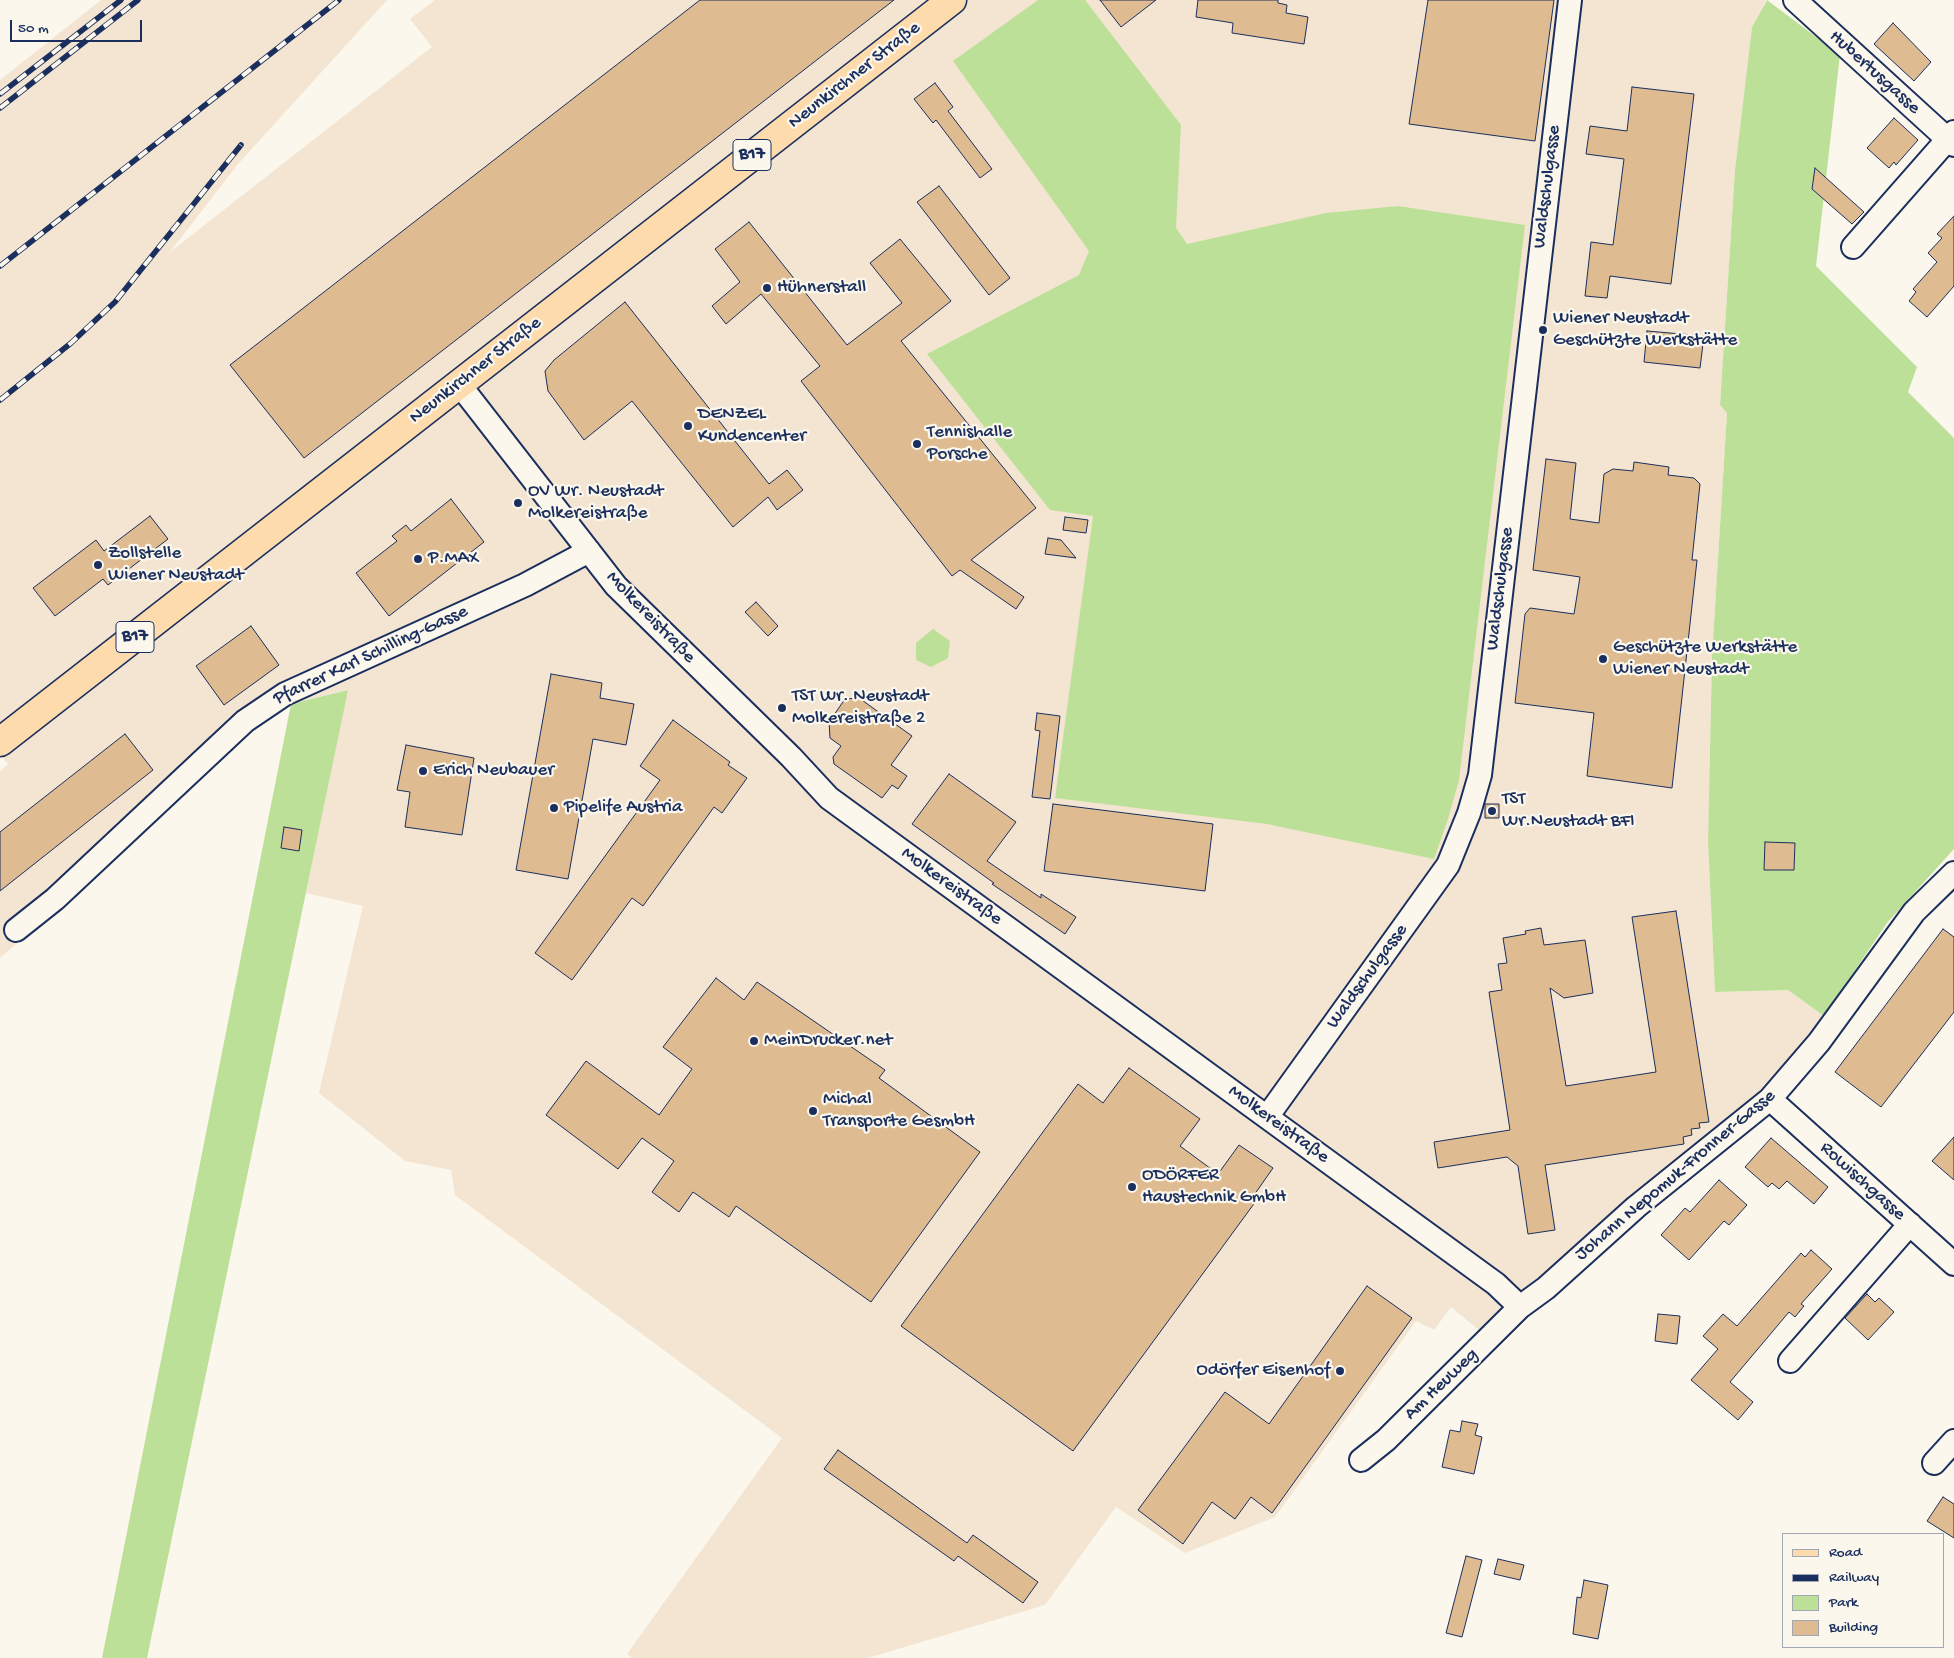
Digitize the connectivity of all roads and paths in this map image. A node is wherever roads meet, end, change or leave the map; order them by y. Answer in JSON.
{"nodes":[{"id":1,"x":952,"y":0,"type":"edge"},
{"id":2,"x":1570,"y":0,"type":"edge"},
{"id":3,"x":1795,"y":0,"type":"edge"},
{"id":4,"x":1952,"y":139,"type":"edge"},
{"id":5,"x":1853,"y":247,"type":"dead end"},
{"id":6,"x":459,"y":384,"type":"junction"},
{"id":7,"x":589,"y":551,"type":"junction"},
{"id":8,"x":0,"y":742,"type":"edge"},
{"id":9,"x":1954,"y":873,"type":"edge"},
{"id":10,"x":16,"y":930,"type":"dead end"},
{"id":11,"x":1770,"y":1099,"type":"junction"},
{"id":12,"x":1267,"y":1117,"type":"junction"},
{"id":13,"x":1910,"y":1224,"type":"junction"},
{"id":14,"x":1954,"y":1264,"type":"edge"},
{"id":15,"x":1520,"y":1307,"type":"junction"},
{"id":16,"x":1790,"y":1361,"type":"dead end"},
{"id":17,"x":1954,"y":1441,"type":"edge"},
{"id":18,"x":1361,"y":1460,"type":"dead end"},
{"id":19,"x":1934,"y":1463,"type":"dead end"}],
"edges":[{"from":1,"to":6,"type":"main road","name":"Neunkirchner Straße","number":"B17"},
{"from":2,"to":12,"type":"street","name":"Waldschulgasse"},
{"from":3,"to":4,"type":"street","name":"Hubertusgasse"},
{"from":4,"to":5,"type":"street"},
{"from":6,"to":7,"type":"street","name":"Molkereistraße"},
{"from":6,"to":8,"type":"main road","name":"Neunkirchner Straße","number":"B17"},
{"from":7,"to":10,"type":"street","name":"Pfarrer Karl Schilling-Gasse"},
{"from":7,"to":12,"type":"street","name":"Molkereistraße"},
{"from":9,"to":11,"type":"street","name":"Johann Nepomuk-Fronner-Gasse"},
{"from":11,"to":13,"type":"street","name":"Rowischgasse"},
{"from":11,"to":15,"type":"street","name":"Johann Nepomuk-Fronner-Gasse"},
{"from":12,"to":15,"type":"street","name":"Molkereistraße"},
{"from":13,"to":14,"type":"street","name":"Rowischgasse"},
{"from":13,"to":16,"type":"street"},
{"from":15,"to":18,"type":"street","name":"Am Heuweg"},
{"from":17,"to":19,"type":"street"}]}
